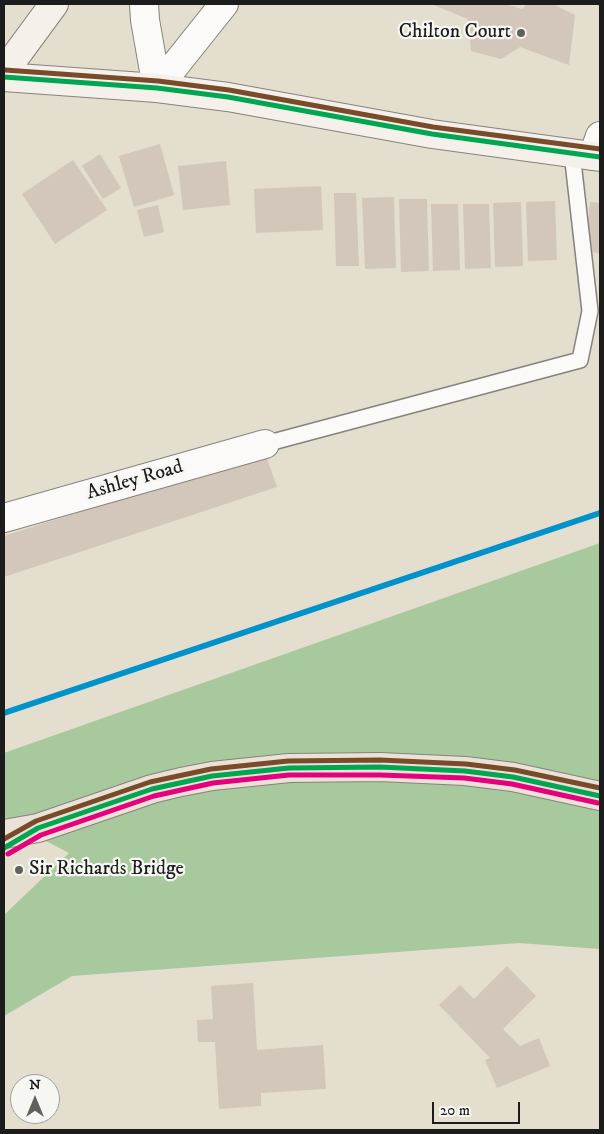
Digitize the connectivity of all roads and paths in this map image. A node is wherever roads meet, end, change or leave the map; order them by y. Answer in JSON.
{"nodes":[{"id":1,"x":54,"y":4,"type":"edge"},
{"id":2,"x":144,"y":4,"type":"edge"},
{"id":3,"x":224,"y":4,"type":"edge"},
{"id":4,"x":4,"y":72,"type":"edge"},
{"id":5,"x":4,"y":77,"type":"edge"},
{"id":6,"x":157,"y":88,"type":"junction"},
{"id":7,"x":592,"y":150,"type":"edge"},
{"id":8,"x":265,"y":444,"type":"joint"},
{"id":9,"x":4,"y":518,"type":"edge"},
{"id":10,"x":600,"y":796,"type":"edge"},
{"id":11,"x":38,"y":828,"type":"junction"},
{"id":12,"x":4,"y":834,"type":"edge"},
{"id":13,"x":4,"y":848,"type":"edge"}],
"edges":[{"from":1,"to":4,"type":"street"},
{"from":2,"to":6,"type":"street"},
{"from":3,"to":6,"type":"street"},
{"from":5,"to":6,"type":"street"},
{"from":6,"to":7,"type":"street"},
{"from":7,"to":8,"type":"lane"},
{"from":8,"to":9,"type":"street","name":"Ashley Road"},
{"from":10,"to":11,"type":"main road"},
{"from":11,"to":12,"type":"main road"},
{"from":11,"to":13,"type":"main road"}]}
